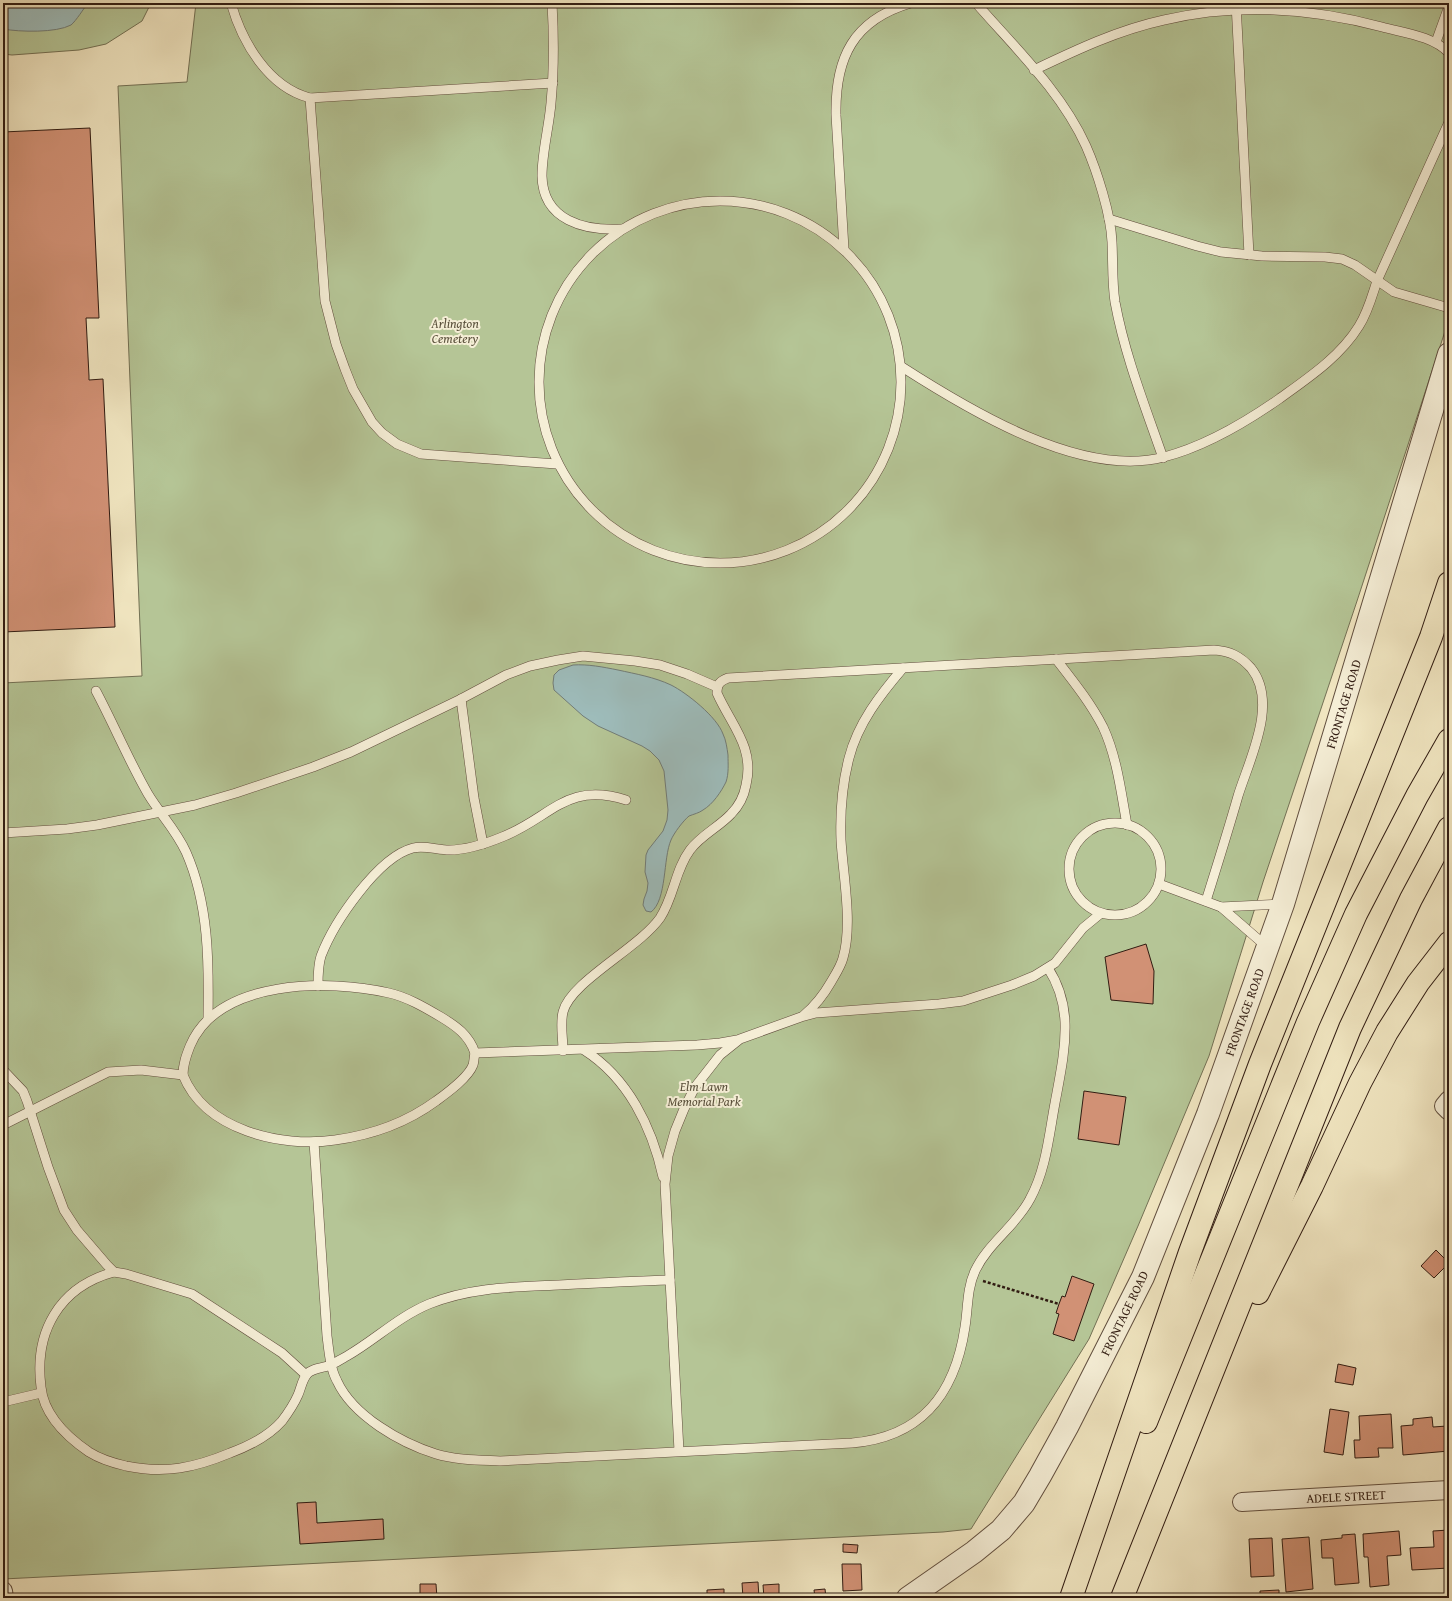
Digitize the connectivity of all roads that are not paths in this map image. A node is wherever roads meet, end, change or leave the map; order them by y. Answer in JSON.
{"nodes":[{"id":1,"x":231,"y":3,"type":"edge"},
{"id":2,"x":552,"y":3,"type":"edge"},
{"id":3,"x":911,"y":3,"type":"edge"},
{"id":4,"x":976,"y":3,"type":"edge"},
{"id":5,"x":1449,"y":6,"type":"edge"},
{"id":6,"x":1236,"y":7,"type":"edge"},
{"id":7,"x":1436,"y":42,"type":"junction"},
{"id":8,"x":1449,"y":53,"type":"edge"},
{"id":9,"x":1034,"y":70,"type":"junction"},
{"id":10,"x":552,"y":83,"type":"junction"},
{"id":11,"x":310,"y":98,"type":"junction"},
{"id":12,"x":1449,"y":122,"type":"edge"},
{"id":13,"x":1109,"y":219,"type":"junction"},
{"id":14,"x":622,"y":229,"type":"junction"},
{"id":15,"x":844,"y":248,"type":"junction"},
{"id":16,"x":1248,"y":255,"type":"junction"},
{"id":17,"x":1377,"y":281,"type":"junction"},
{"id":18,"x":1449,"y":308,"type":"edge"},
{"id":19,"x":1449,"y":354,"type":"edge"},
{"id":20,"x":902,"y":367,"type":"junction"},
{"id":21,"x":1163,"y":458,"type":"junction"},
{"id":22,"x":557,"y":464,"type":"junction"},
{"id":23,"x":1449,"y":583,"type":"edge"},
{"id":24,"x":1056,"y":659,"type":"junction"},
{"id":25,"x":903,"y":668,"type":"junction"},
{"id":26,"x":717,"y":687,"type":"junction"},
{"id":27,"x":96,"y":691,"type":"dead end"},
{"id":28,"x":461,"y":699,"type":"junction"},
{"id":29,"x":1449,"y":740,"type":"edge"},
{"id":30,"x":626,"y":800,"type":"dead end"},
{"id":31,"x":161,"y":812,"type":"junction"},
{"id":32,"x":1127,"y":825,"type":"junction"},
{"id":33,"x":1449,"y":828,"type":"edge"},
{"id":34,"x":3,"y":833,"type":"edge"},
{"id":35,"x":483,"y":844,"type":"junction"},
{"id":36,"x":1158,"y":884,"type":"junction"},
{"id":37,"x":1206,"y":901,"type":"junction"},
{"id":38,"x":1283,"y":904,"type":"junction"},
{"id":39,"x":1222,"y":907,"type":"junction"},
{"id":40,"x":1100,"y":914,"type":"junction"},
{"id":41,"x":1449,"y":943,"type":"edge"},
{"id":42,"x":1268,"y":947,"type":"junction"},
{"id":43,"x":1048,"y":968,"type":"junction"},
{"id":44,"x":318,"y":986,"type":"junction"},
{"id":45,"x":801,"y":1017,"type":"junction"},
{"id":46,"x":208,"y":1019,"type":"junction"},
{"id":47,"x":740,"y":1039,"type":"junction"},
{"id":48,"x":584,"y":1050,"type":"junction"},
{"id":49,"x":563,"y":1051,"type":"junction"},
{"id":50,"x":475,"y":1053,"type":"junction"},
{"id":51,"x":3,"y":1070,"type":"edge"},
{"id":52,"x":183,"y":1075,"type":"junction"},
{"id":53,"x":31,"y":1111,"type":"junction"},
{"id":54,"x":3,"y":1125,"type":"edge"},
{"id":55,"x":314,"y":1142,"type":"junction"},
{"id":56,"x":665,"y":1184,"type":"junction"},
{"id":57,"x":114,"y":1272,"type":"junction"},
{"id":58,"x":670,"y":1280,"type":"junction"},
{"id":59,"x":331,"y":1364,"type":"junction"},
{"id":60,"x":306,"y":1375,"type":"junction"},
{"id":61,"x":41,"y":1393,"type":"junction"},
{"id":62,"x":3,"y":1402,"type":"edge"},
{"id":63,"x":1198,"y":1410,"type":"junction"},
{"id":64,"x":679,"y":1451,"type":"junction"},
{"id":65,"x":1449,"y":1490,"type":"edge"},
{"id":66,"x":1242,"y":1502,"type":"dead end"},
{"id":67,"x":3,"y":1591,"type":"edge"},
{"id":68,"x":4,"y":1598,"type":"edge"},
{"id":69,"x":908,"y":1598,"type":"edge"},
{"id":70,"x":1071,"y":1598,"type":"edge"},
{"id":71,"x":1076,"y":1598,"type":"edge"},
{"id":72,"x":1122,"y":1598,"type":"edge"}],
"edges":[{"from":1,"to":11,"type":"lane"},
{"from":2,"to":10,"type":"lane"},
{"from":3,"to":15,"type":"lane"},
{"from":4,"to":9,"type":"lane"},
{"from":5,"to":7,"type":"lane"},
{"from":6,"to":7,"type":"lane"},
{"from":6,"to":9,"type":"lane"},
{"from":6,"to":16,"type":"lane"},
{"from":7,"to":8,"type":"lane"},
{"from":9,"to":13,"type":"lane"},
{"from":10,"to":11,"type":"lane"},
{"from":10,"to":14,"type":"lane"},
{"from":11,"to":22,"type":"lane"},
{"from":12,"to":17,"type":"lane"},
{"from":13,"to":16,"type":"lane"},
{"from":13,"to":21,"type":"lane"},
{"from":14,"to":15,"type":"lane"},
{"from":14,"to":22,"type":"lane"},
{"from":15,"to":20,"type":"lane"},
{"from":16,"to":17,"type":"lane"},
{"from":17,"to":18,"type":"lane"},
{"from":17,"to":21,"type":"lane"},
{"from":19,"to":38,"type":"street","name":"FRONTAGE ROAD"},
{"from":20,"to":21,"type":"lane"},
{"from":20,"to":22,"type":"lane"},
{"from":23,"to":70,"type":"highway"},
{"from":24,"to":25,"type":"lane"},
{"from":24,"to":32,"type":"lane"},
{"from":24,"to":37,"type":"lane"},
{"from":25,"to":26,"type":"lane"},
{"from":25,"to":45,"type":"lane"},
{"from":26,"to":28,"type":"lane"},
{"from":26,"to":49,"type":"lane"},
{"from":27,"to":31,"type":"lane"},
{"from":28,"to":31,"type":"lane"},
{"from":28,"to":35,"type":"lane"},
{"from":29,"to":71,"type":"highway"},
{"from":30,"to":35,"type":"lane"},
{"from":31,"to":34,"type":"lane"},
{"from":31,"to":46,"type":"lane"},
{"from":32,"to":36,"type":"lane"},
{"from":32,"to":40,"type":"lane"},
{"from":33,"to":63,"type":"highway"},
{"from":35,"to":44,"type":"lane"},
{"from":36,"to":37,"type":"lane"},
{"from":36,"to":40,"type":"lane"},
{"from":37,"to":39,"type":"lane"},
{"from":38,"to":39,"type":"lane"},
{"from":38,"to":42,"type":"street","name":"FRONTAGE ROAD"},
{"from":39,"to":42,"type":"lane"},
{"from":40,"to":43,"type":"lane"},
{"from":41,"to":63,"type":"highway"},
{"from":42,"to":69,"type":"street","name":"FRONTAGE ROAD"},
{"from":43,"to":45,"type":"lane"},
{"from":43,"to":64,"type":"lane"},
{"from":44,"to":46,"type":"lane"},
{"from":44,"to":50,"type":"lane"},
{"from":45,"to":47,"type":"lane"},
{"from":46,"to":52,"type":"lane"},
{"from":47,"to":48,"type":"lane"},
{"from":47,"to":56,"type":"lane"},
{"from":48,"to":49,"type":"lane"},
{"from":48,"to":56,"type":"lane"},
{"from":49,"to":50,"type":"lane"},
{"from":50,"to":55,"type":"lane"},
{"from":51,"to":53,"type":"lane"},
{"from":52,"to":53,"type":"lane"},
{"from":52,"to":55,"type":"lane"},
{"from":53,"to":54,"type":"lane"},
{"from":53,"to":57,"type":"lane"},
{"from":55,"to":59,"type":"lane"},
{"from":56,"to":58,"type":"lane"},
{"from":57,"to":60,"type":"lane"},
{"from":57,"to":61,"type":"lane"},
{"from":58,"to":59,"type":"lane"},
{"from":58,"to":64,"type":"lane"},
{"from":59,"to":60,"type":"lane"},
{"from":59,"to":64,"type":"lane"},
{"from":60,"to":61,"type":"lane"},
{"from":61,"to":62,"type":"lane"},
{"from":63,"to":72,"type":"highway"},
{"from":65,"to":66,"type":"street","name":"ADELE STREET"},
{"from":67,"to":68,"type":"street"}]}
